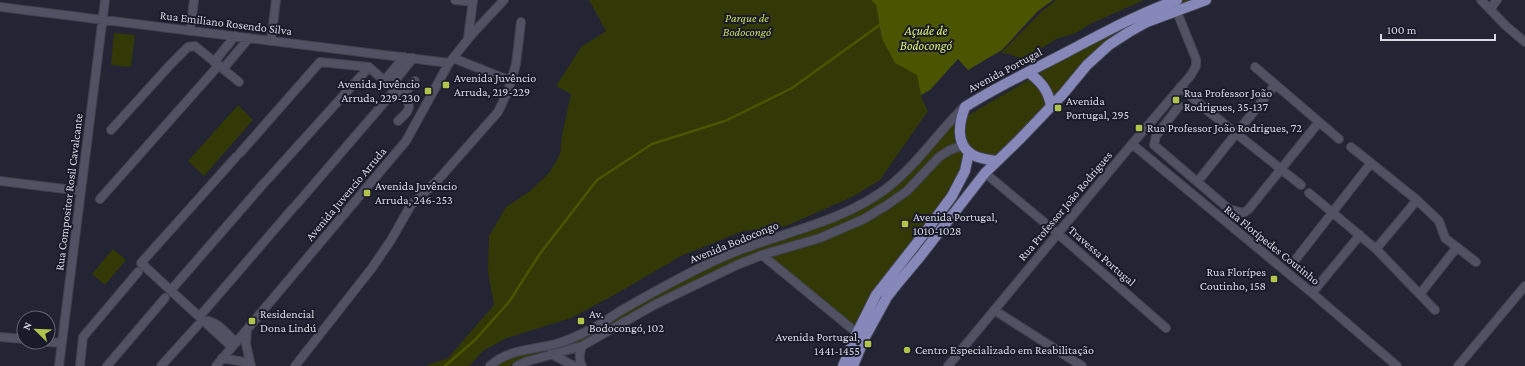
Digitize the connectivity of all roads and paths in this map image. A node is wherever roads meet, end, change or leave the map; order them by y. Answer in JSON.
{"nodes":[{"id":1,"x":105,"y":0,"type":"edge"},
{"id":2,"x":194,"y":0,"type":"edge"},
{"id":3,"x":276,"y":0,"type":"edge"},
{"id":4,"x":455,"y":0,"type":"edge"},
{"id":5,"x":504,"y":0,"type":"edge"},
{"id":6,"x":1177,"y":0,"type":"edge"},
{"id":7,"x":1206,"y":0,"type":"edge"},
{"id":8,"x":1481,"y":0,"type":"edge"},
{"id":9,"x":1497,"y":0,"type":"edge"},
{"id":10,"x":473,"y":1,"type":"edge"},
{"id":11,"x":0,"y":7,"type":"edge"},
{"id":12,"x":1490,"y":9,"type":"junction"},
{"id":13,"x":1177,"y":12,"type":"junction"},
{"id":14,"x":102,"y":20,"type":"junction"},
{"id":15,"x":521,"y":22,"type":"dead end"},
{"id":16,"x":190,"y":31,"type":"junction"},
{"id":17,"x":235,"y":36,"type":"junction"},
{"id":18,"x":249,"y":38,"type":"junction"},
{"id":19,"x":468,"y":39,"type":"junction"},
{"id":20,"x":271,"y":41,"type":"junction"},
{"id":21,"x":1525,"y":42,"type":"edge"},
{"id":22,"x":404,"y":57,"type":"junction"},
{"id":23,"x":414,"y":58,"type":"junction"},
{"id":24,"x":451,"y":60,"type":"junction"},
{"id":25,"x":219,"y":65,"type":"junction"},
{"id":26,"x":369,"y":67,"type":"junction"},
{"id":27,"x":1255,"y":67,"type":"dead end"},
{"id":28,"x":1028,"y":72,"type":"junction"},
{"id":29,"x":415,"y":81,"type":"dead end"},
{"id":30,"x":511,"y":81,"type":"junction"},
{"id":31,"x":239,"y":82,"type":"dead end"},
{"id":32,"x":1276,"y":85,"type":"junction"},
{"id":33,"x":1180,"y":87,"type":"junction"},
{"id":34,"x":392,"y":88,"type":"junction"},
{"id":35,"x":1051,"y":106,"type":"junction"},
{"id":36,"x":1179,"y":106,"type":"dead end"},
{"id":37,"x":965,"y":107,"type":"junction"},
{"id":38,"x":398,"y":121,"type":"dead end"},
{"id":39,"x":1319,"y":122,"type":"junction"},
{"id":40,"x":111,"y":130,"type":"dead end"},
{"id":41,"x":1236,"y":134,"type":"junction"},
{"id":42,"x":1340,"y":139,"type":"dead end"},
{"id":43,"x":1132,"y":144,"type":"junction"},
{"id":44,"x":1351,"y":146,"type":"dead end"},
{"id":45,"x":966,"y":149,"type":"junction"},
{"id":46,"x":997,"y":162,"type":"junction"},
{"id":47,"x":1371,"y":163,"type":"junction"},
{"id":48,"x":1281,"y":169,"type":"junction"},
{"id":49,"x":985,"y":173,"type":"junction"},
{"id":50,"x":0,"y":181,"type":"edge"},
{"id":51,"x":1198,"y":181,"type":"junction"},
{"id":52,"x":1301,"y":185,"type":"dead end"},
{"id":53,"x":81,"y":192,"type":"junction"},
{"id":54,"x":1309,"y":193,"type":"dead end"},
{"id":55,"x":100,"y":199,"type":"dead end"},
{"id":56,"x":1417,"y":200,"type":"junction"},
{"id":57,"x":1331,"y":212,"type":"junction"},
{"id":58,"x":1057,"y":233,"type":"junction"},
{"id":59,"x":1360,"y":235,"type":"junction"},
{"id":60,"x":1457,"y":247,"type":"junction"},
{"id":61,"x":1376,"y":249,"type":"junction"},
{"id":62,"x":762,"y":255,"type":"junction"},
{"id":63,"x":1296,"y":259,"type":"dead end"},
{"id":64,"x":1476,"y":262,"type":"dead end"},
{"id":65,"x":138,"y":272,"type":"dead end"},
{"id":66,"x":1525,"y":286,"type":"edge"},
{"id":67,"x":171,"y":290,"type":"junction"},
{"id":68,"x":1312,"y":293,"type":"junction"},
{"id":69,"x":1420,"y":294,"type":"junction"},
{"id":70,"x":165,"y":298,"type":"dead end"},
{"id":71,"x":994,"y":310,"type":"junction"},
{"id":72,"x":1435,"y":310,"type":"dead end"},
{"id":73,"x":201,"y":321,"type":"junction"},
{"id":74,"x":1166,"y":328,"type":"dead end"},
{"id":75,"x":247,"y":330,"type":"junction"},
{"id":76,"x":857,"y":333,"type":"junction"},
{"id":77,"x":0,"y":337,"type":"edge"},
{"id":78,"x":16,"y":338,"type":"edge"},
{"id":79,"x":56,"y":343,"type":"edge"},
{"id":80,"x":62,"y":343,"type":"junction"},
{"id":81,"x":234,"y":345,"type":"junction"},
{"id":82,"x":582,"y":346,"type":"junction"},
{"id":83,"x":551,"y":354,"type":"junction"},
{"id":84,"x":222,"y":358,"type":"junction"},
{"id":85,"x":251,"y":365,"type":"edge"},
{"id":86,"x":59,"y":366,"type":"edge"},
{"id":87,"x":80,"y":366,"type":"edge"},
{"id":88,"x":107,"y":366,"type":"edge"},
{"id":89,"x":161,"y":366,"type":"edge"},
{"id":90,"x":216,"y":366,"type":"edge"},
{"id":91,"x":294,"y":366,"type":"edge"},
{"id":92,"x":490,"y":366,"type":"edge"},
{"id":93,"x":517,"y":366,"type":"edge"},
{"id":94,"x":574,"y":366,"type":"edge"},
{"id":95,"x":582,"y":366,"type":"edge"},
{"id":96,"x":843,"y":366,"type":"edge"},
{"id":97,"x":853,"y":366,"type":"edge"},
{"id":98,"x":948,"y":366,"type":"edge"},
{"id":99,"x":1082,"y":366,"type":"edge"},
{"id":100,"x":1397,"y":366,"type":"edge"},
{"id":101,"x":1458,"y":366,"type":"edge"}],
"edges":[{"from":1,"to":14,"type":"street","name":"Rua Compositor Rosil Cavalcante"},
{"from":2,"to":16,"type":"street"},
{"from":3,"to":20,"type":"street"},
{"from":4,"to":10,"type":"street"},
{"from":5,"to":19,"type":"street","name":"Avenida Juvencio Arruda"},
{"from":6,"to":28,"type":"main road","name":"Avenida Portugal"},
{"from":7,"to":13,"type":"main road"},
{"from":8,"to":12,"type":"street"},
{"from":9,"to":12,"type":"street"},
{"from":10,"to":19,"type":"street"},
{"from":11,"to":14,"type":"street","name":"Rua Emiliano Rosendo Silva"},
{"from":12,"to":21,"type":"street"},
{"from":13,"to":33,"type":"street","name":"Rua Professor João Rodrigues"},
{"from":13,"to":35,"type":"main road"},
{"from":14,"to":16,"type":"street","name":"Rua Emiliano Rosendo Silva"},
{"from":14,"to":53,"type":"street","name":"Rua Compositor Rosil Cavalcante"},
{"from":15,"to":30,"type":"street"},
{"from":16,"to":17,"type":"street","name":"Rua Emiliano Rosendo Silva"},
{"from":17,"to":18,"type":"street","name":"Rua Emiliano Rosendo Silva"},
{"from":17,"to":25,"type":"street"},
{"from":18,"to":20,"type":"street","name":"Rua Emiliano Rosendo Silva"},
{"from":18,"to":25,"type":"street"},
{"from":19,"to":24,"type":"street","name":"Avenida Juvencio Arruda"},
{"from":20,"to":22,"type":"street","name":"Rua Emiliano Rosendo Silva"},
{"from":22,"to":23,"type":"street","name":"Rua Emiliano Rosendo Silva"},
{"from":22,"to":34,"type":"street"},
{"from":23,"to":24,"type":"street","name":"Rua Emiliano Rosendo Silva"},
{"from":23,"to":34,"type":"street"},
{"from":24,"to":30,"type":"street","name":"Rua Emiliano Rosendo Silva"},
{"from":24,"to":75,"type":"street","name":"Avenida Juvencio Arruda"},
{"from":25,"to":31,"type":"street"},
{"from":25,"to":40,"type":"street"},
{"from":25,"to":55,"type":"street"},
{"from":26,"to":34,"type":"street"},
{"from":26,"to":67,"type":"street"},
{"from":26,"to":67,"type":"street"},
{"from":27,"to":32,"type":"street"},
{"from":28,"to":35,"type":"main road"},
{"from":28,"to":37,"type":"main road","name":"Avenida Portugal"},
{"from":29,"to":34,"type":"street"},
{"from":30,"to":91,"type":"street"},
{"from":32,"to":39,"type":"street"},
{"from":32,"to":41,"type":"street"},
{"from":33,"to":41,"type":"street"},
{"from":33,"to":43,"type":"street","name":"Rua Professor João Rodrigues"},
{"from":34,"to":38,"type":"street"},
{"from":34,"to":73,"type":"street"},
{"from":35,"to":46,"type":"main road"},
{"from":36,"to":51,"type":"street"},
{"from":37,"to":45,"type":"main road","name":"Avenida Portugal"},
{"from":37,"to":92,"type":"street","name":"Avenida Bodocongo"},
{"from":39,"to":42,"type":"street"},
{"from":39,"to":48,"type":"street"},
{"from":41,"to":48,"type":"street"},
{"from":41,"to":51,"type":"street"},
{"from":43,"to":58,"type":"street","name":"Rua Professor João Rodrigues"},
{"from":43,"to":68,"type":"street","name":"Rua Florípedes Coutinho"},
{"from":44,"to":47,"type":"street"},
{"from":45,"to":46,"type":"main road"},
{"from":45,"to":62,"type":"street","name":"Avenida Bodocongo"},
{"from":45,"to":76,"type":"main road","name":"Avenida Portugal"},
{"from":46,"to":49,"type":"main road"},
{"from":47,"to":56,"type":"street"},
{"from":47,"to":57,"type":"street"},
{"from":48,"to":51,"type":"street"},
{"from":48,"to":52,"type":"street"},
{"from":49,"to":58,"type":"street","name":"Travessa Portugal"},
{"from":49,"to":97,"type":"main road"},
{"from":50,"to":53,"type":"street"},
{"from":53,"to":80,"type":"street","name":"Rua Compositor Rosil Cavalcante"},
{"from":54,"to":57,"type":"street"},
{"from":56,"to":60,"type":"street"},
{"from":56,"to":61,"type":"street"},
{"from":57,"to":59,"type":"street"},
{"from":57,"to":63,"type":"street"},
{"from":58,"to":71,"type":"street","name":"Rua Professor João Rodrigues"},
{"from":58,"to":74,"type":"street","name":"Travessa Portugal"},
{"from":59,"to":61,"type":"street"},
{"from":59,"to":68,"type":"street"},
{"from":60,"to":64,"type":"street"},
{"from":60,"to":69,"type":"street"},
{"from":61,"to":69,"type":"street"},
{"from":62,"to":76,"type":"street"},
{"from":62,"to":82,"type":"street","name":"Avenida Bodocongo"},
{"from":65,"to":87,"type":"street"},
{"from":66,"to":101,"type":"street"},
{"from":67,"to":73,"type":"street"},
{"from":68,"to":100,"type":"street","name":"Rua Florípedes Coutinho"},
{"from":69,"to":72,"type":"street"},
{"from":70,"to":88,"type":"street"},
{"from":71,"to":98,"type":"street","name":"Rua Professor João Rodrigues"},
{"from":71,"to":99,"type":"street"},
{"from":73,"to":81,"type":"street"},
{"from":73,"to":89,"type":"street"},
{"from":75,"to":81,"type":"street","name":"Avenida Juvencio Arruda"},
{"from":75,"to":85,"type":"street"},
{"from":76,"to":96,"type":"main road","name":"Avenida Portugal"},
{"from":77,"to":78,"type":"street"},
{"from":79,"to":80,"type":"street"},
{"from":80,"to":86,"type":"street","name":"Rua Compositor Rosil Cavalcante"},
{"from":81,"to":84,"type":"street","name":"Avenida Juvencio Arruda"},
{"from":82,"to":83,"type":"street","name":"Avenida Bodocongo"},
{"from":82,"to":95,"type":"street"},
{"from":83,"to":93,"type":"street","name":"Avenida Bodocongo"},
{"from":83,"to":94,"type":"street"},
{"from":84,"to":85,"type":"street"},
{"from":84,"to":90,"type":"street"}]}
